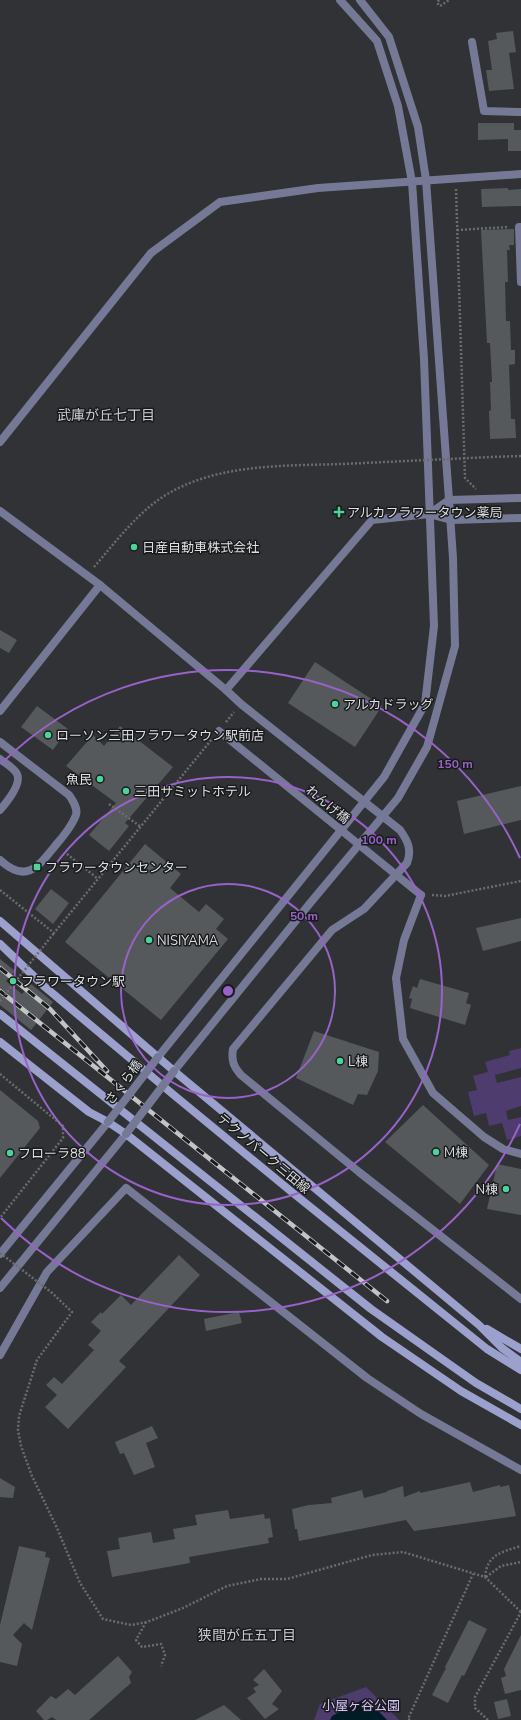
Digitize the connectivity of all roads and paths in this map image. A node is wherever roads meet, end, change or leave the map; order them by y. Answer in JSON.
{"nodes":[{"id":1,"x":340,"y":0,"type":"edge"},
{"id":2,"x":360,"y":0,"type":"edge"},
{"id":3,"x":438,"y":0,"type":"edge"},
{"id":4,"x":449,"y":0,"type":"edge"},
{"id":5,"x":472,"y":42,"type":"dead end"},
{"id":6,"x":521,"y":112,"type":"edge"},
{"id":7,"x":521,"y":174,"type":"edge"},
{"id":8,"x":456,"y":178,"type":"junction"},
{"id":9,"x":426,"y":180,"type":"junction"},
{"id":10,"x":412,"y":182,"type":"junction"},
{"id":11,"x":520,"y":227,"type":"edge"},
{"id":12,"x":457,"y":230,"type":"junction"},
{"id":13,"x":521,"y":282,"type":"edge"},
{"id":14,"x":0,"y":442,"type":"edge"},
{"id":15,"x":521,"y":456,"type":"edge"},
{"id":16,"x":480,"y":492,"type":"dead end"},
{"id":17,"x":521,"y":498,"type":"edge"},
{"id":18,"x":449,"y":500,"type":"junction"},
{"id":19,"x":0,"y":511,"type":"edge"},
{"id":20,"x":430,"y":514,"type":"junction"},
{"id":21,"x":521,"y":518,"type":"edge"},
{"id":22,"x":450,"y":520,"type":"junction"},
{"id":23,"x":87,"y":575,"type":"junction"},
{"id":24,"x":100,"y":585,"type":"junction"},
{"id":25,"x":226,"y":690,"type":"junction"},
{"id":26,"x":240,"y":704,"type":"junction"},
{"id":27,"x":0,"y":711,"type":"edge"},
{"id":28,"x":219,"y":731,"type":"junction"},
{"id":29,"x":0,"y":742,"type":"edge"},
{"id":30,"x":0,"y":759,"type":"edge"},
{"id":31,"x":364,"y":802,"type":"junction"},
{"id":32,"x":109,"y":804,"type":"dead end"},
{"id":33,"x":0,"y":810,"type":"edge"},
{"id":34,"x":382,"y":816,"type":"junction"},
{"id":35,"x":140,"y":827,"type":"junction"},
{"id":36,"x":67,"y":854,"type":"dead end"},
{"id":37,"x":0,"y":860,"type":"edge"},
{"id":38,"x":98,"y":879,"type":"junction"},
{"id":39,"x":521,"y":881,"type":"edge"},
{"id":40,"x":0,"y":890,"type":"edge"},
{"id":41,"x":421,"y":895,"type":"junction"},
{"id":42,"x":0,"y":922,"type":"edge"},
{"id":43,"x":54,"y":933,"type":"junction"},
{"id":44,"x":0,"y":944,"type":"edge"},
{"id":45,"x":0,"y":1001,"type":"edge"},
{"id":46,"x":0,"y":1014,"type":"edge"},
{"id":47,"x":0,"y":1042,"type":"edge"},
{"id":48,"x":158,"y":1057,"type":"junction"},
{"id":49,"x":174,"y":1071,"type":"junction"},
{"id":50,"x":0,"y":1074,"type":"edge"},
{"id":51,"x":108,"y":1122,"type":"junction"},
{"id":52,"x":126,"y":1134,"type":"junction"},
{"id":53,"x":521,"y":1154,"type":"edge"},
{"id":54,"x":0,"y":1218,"type":"edge"},
{"id":55,"x":0,"y":1254,"type":"edge"},
{"id":56,"x":0,"y":1288,"type":"edge"},
{"id":57,"x":521,"y":1299,"type":"edge"},
{"id":58,"x":479,"y":1324,"type":"junction"},
{"id":59,"x":521,"y":1349,"type":"edge"},
{"id":60,"x":0,"y":1355,"type":"edge"},
{"id":61,"x":521,"y":1362,"type":"edge"},
{"id":62,"x":521,"y":1370,"type":"edge"},
{"id":63,"x":461,"y":1391,"type":"junction"},
{"id":64,"x":521,"y":1409,"type":"edge"},
{"id":65,"x":521,"y":1425,"type":"edge"},
{"id":66,"x":521,"y":1430,"type":"edge"},
{"id":67,"x":521,"y":1470,"type":"edge"},
{"id":68,"x":521,"y":1546,"type":"edge"},
{"id":69,"x":521,"y":1562,"type":"edge"},
{"id":70,"x":473,"y":1574,"type":"junction"},
{"id":71,"x":485,"y":1577,"type":"junction"},
{"id":72,"x":521,"y":1612,"type":"edge"},
{"id":73,"x":147,"y":1622,"type":"junction"},
{"id":74,"x":161,"y":1666,"type":"dead end"},
{"id":75,"x":410,"y":1720,"type":"edge"},
{"id":76,"x":488,"y":1720,"type":"edge"}],
"edges":[{"from":1,"to":10,"type":"street","name":"さくら橋"},
{"from":2,"to":9,"type":"street"},
{"from":3,"to":4,"type":"path"},
{"from":5,"to":6,"type":"street"},
{"from":7,"to":8,"type":"street"},
{"from":8,"to":9,"type":"street"},
{"from":8,"to":12,"type":"path"},
{"from":9,"to":10,"type":"street"},
{"from":9,"to":18,"type":"street"},
{"from":10,"to":14,"type":"street"},
{"from":10,"to":20,"type":"street","name":"さくら橋"},
{"from":11,"to":12,"type":"path"},
{"from":11,"to":13,"type":"street"},
{"from":12,"to":16,"type":"path"},
{"from":15,"to":23,"type":"path","bridge":true},
{"from":17,"to":18,"type":"street"},
{"from":18,"to":20,"type":"street"},
{"from":18,"to":22,"type":"street"},
{"from":19,"to":23,"type":"street"},
{"from":20,"to":22,"type":"street"},
{"from":20,"to":25,"type":"street"},
{"from":20,"to":31,"type":"street","name":"さくら橋"},
{"from":21,"to":22,"type":"street"},
{"from":22,"to":34,"type":"street"},
{"from":23,"to":24,"type":"street"},
{"from":24,"to":25,"type":"street"},
{"from":24,"to":27,"type":"street"},
{"from":25,"to":26,"type":"street"},
{"from":26,"to":28,"type":"path"},
{"from":26,"to":31,"type":"street"},
{"from":28,"to":35,"type":"path"},
{"from":28,"to":41,"type":"street","name":"れんげ橋","bridge":true},
{"from":29,"to":37,"type":"street"},
{"from":30,"to":33,"type":"street"},
{"from":31,"to":34,"type":"street"},
{"from":31,"to":48,"type":"street","name":"さくら橋"},
{"from":32,"to":35,"type":"path"},
{"from":34,"to":49,"type":"street"},
{"from":34,"to":57,"type":"street"},
{"from":35,"to":38,"type":"path"},
{"from":36,"to":38,"type":"path"},
{"from":38,"to":43,"type":"path"},
{"from":39,"to":41,"type":"path"},
{"from":40,"to":43,"type":"path"},
{"from":41,"to":53,"type":"street"},
{"from":42,"to":48,"type":"main road"},
{"from":43,"to":45,"type":"path","bridge":true},
{"from":44,"to":62,"type":"main road","name":"テクノパーク三田線"},
{"from":46,"to":64,"type":"main road"},
{"from":47,"to":51,"type":"main road"},
{"from":48,"to":49,"type":"main road"},
{"from":48,"to":51,"type":"street","name":"さくら橋","bridge":true},
{"from":49,"to":52,"type":"street","bridge":true},
{"from":49,"to":58,"type":"main road"},
{"from":50,"to":54,"type":"path"},
{"from":51,"to":52,"type":"main road"},
{"from":51,"to":55,"type":"street","name":"さくら橋"},
{"from":52,"to":56,"type":"street"},
{"from":52,"to":63,"type":"main road"},
{"from":55,"to":73,"type":"path","bridge":true},
{"from":58,"to":59,"type":"main road"},
{"from":58,"to":61,"type":"main road"},
{"from":60,"to":67,"type":"street"},
{"from":63,"to":65,"type":"main road"},
{"from":63,"to":66,"type":"main road"},
{"from":68,"to":71,"type":"path"},
{"from":69,"to":71,"type":"path"},
{"from":70,"to":71,"type":"path"},
{"from":70,"to":73,"type":"path"},
{"from":70,"to":75,"type":"path"},
{"from":71,"to":72,"type":"path"},
{"from":72,"to":76,"type":"path"},
{"from":73,"to":74,"type":"path"}]}
